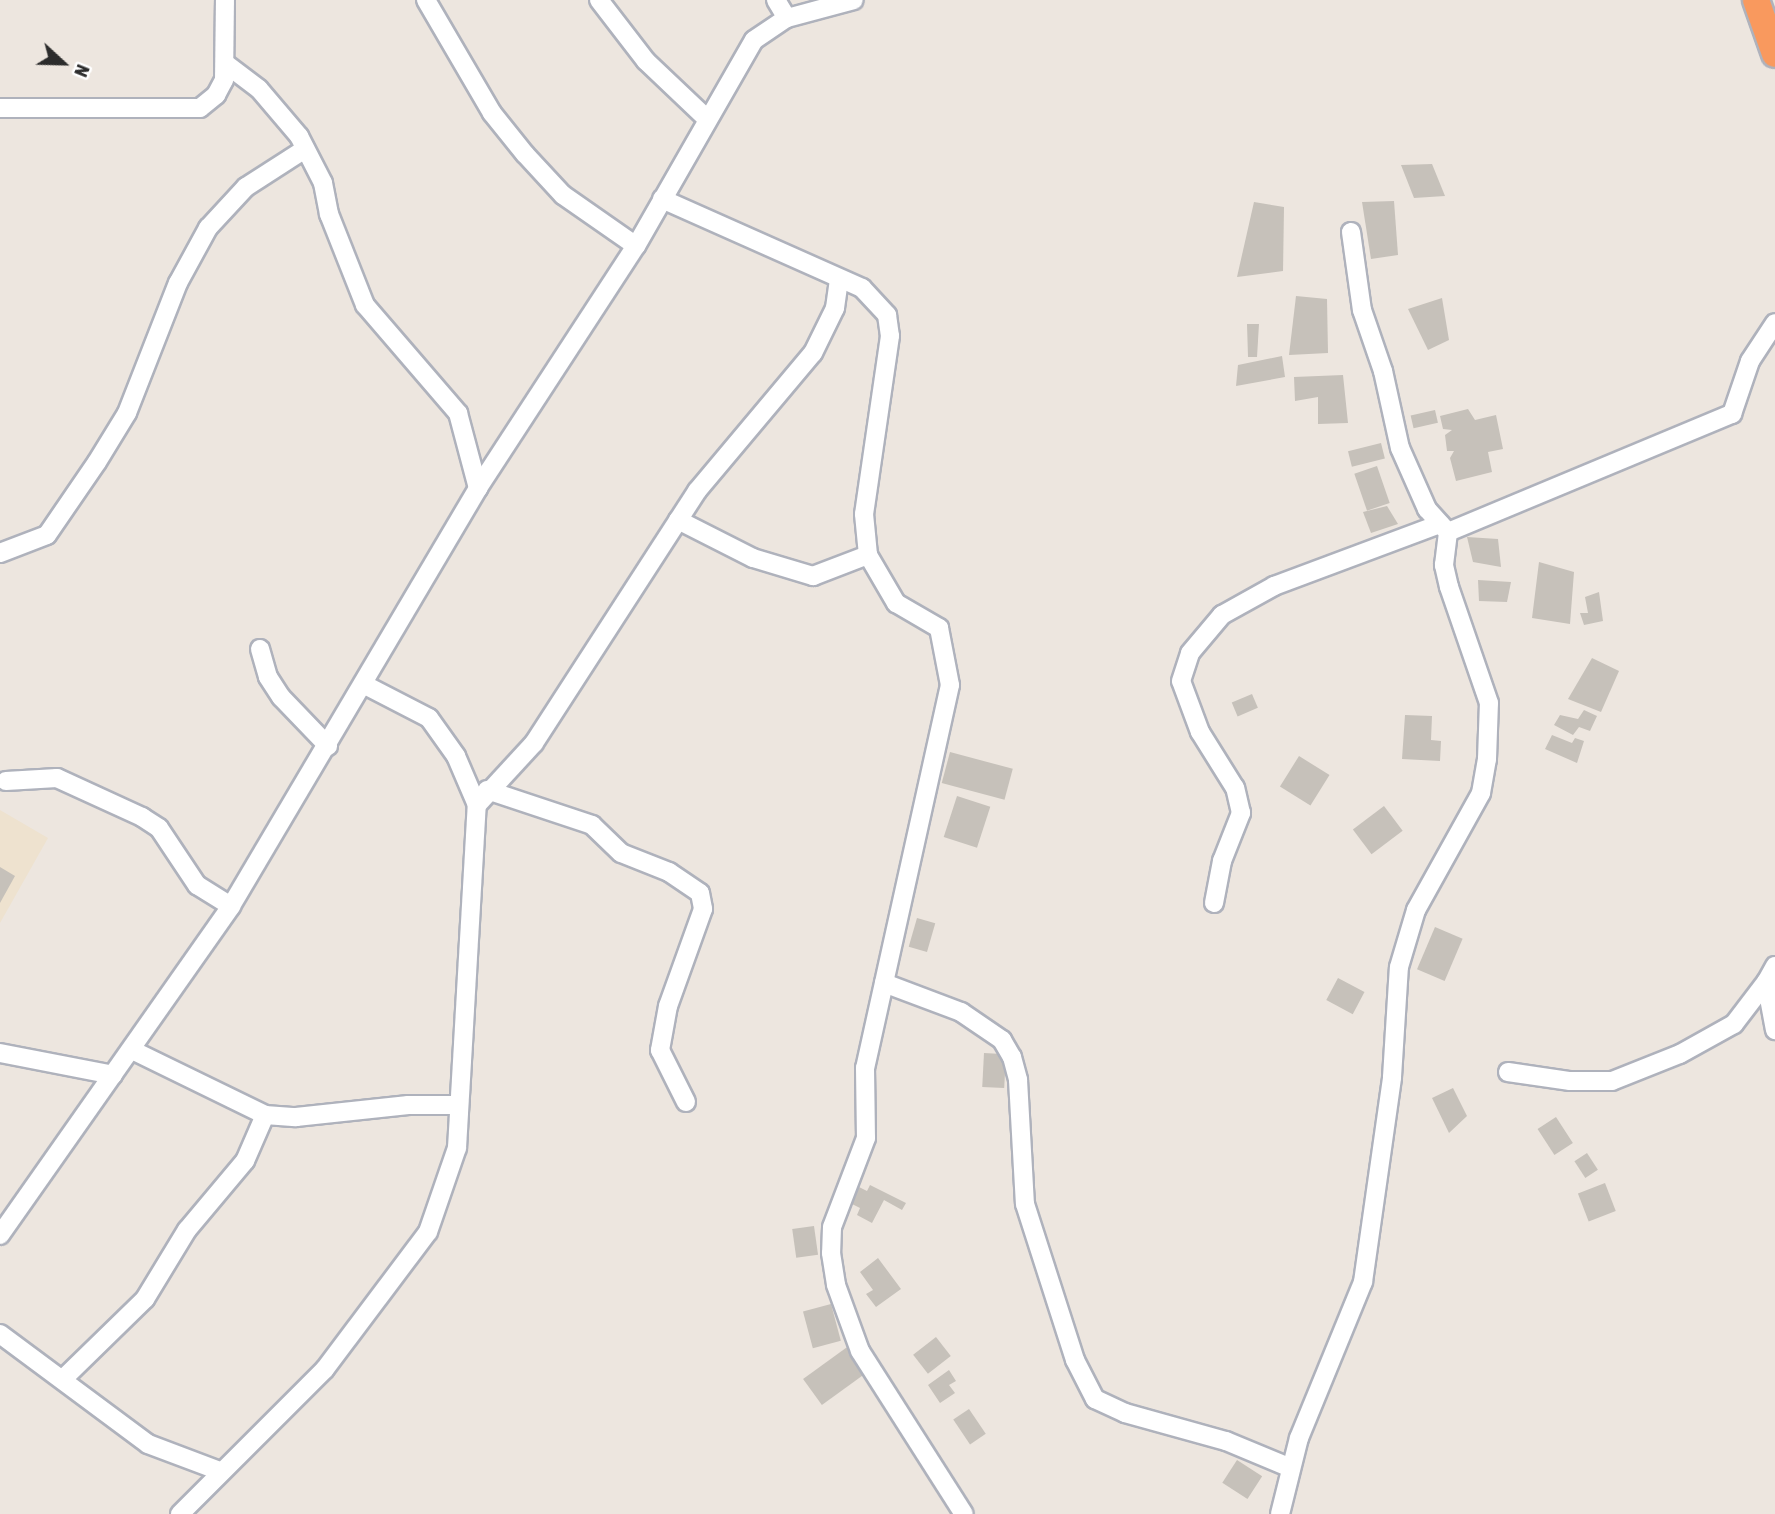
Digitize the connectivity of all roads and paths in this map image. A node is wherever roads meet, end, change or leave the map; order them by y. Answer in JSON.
{"nodes":[{"id":1,"x":225,"y":0,"type":"edge"},
{"id":2,"x":426,"y":0,"type":"edge"},
{"id":3,"x":599,"y":0,"type":"edge"},
{"id":4,"x":776,"y":0,"type":"edge"},
{"id":5,"x":854,"y":0,"type":"edge"},
{"id":6,"x":1756,"y":0,"type":"edge"},
{"id":7,"x":787,"y":18,"type":"junction"},
{"id":8,"x":1775,"y":54,"type":"edge"},
{"id":9,"x":226,"y":64,"type":"junction"},
{"id":10,"x":0,"y":108,"type":"edge"},
{"id":11,"x":706,"y":118,"type":"junction"},
{"id":12,"x":305,"y":149,"type":"junction"},
{"id":13,"x":662,"y":199,"type":"junction"},
{"id":14,"x":1351,"y":232,"type":"dead end"},
{"id":15,"x":635,"y":246,"type":"junction"},
{"id":16,"x":839,"y":281,"type":"junction"},
{"id":17,"x":1775,"y":323,"type":"edge"},
{"id":18,"x":478,"y":488,"type":"junction"},
{"id":19,"x":678,"y":520,"type":"junction"},
{"id":20,"x":1444,"y":528,"type":"junction"},
{"id":21,"x":0,"y":553,"type":"edge"},
{"id":22,"x":868,"y":555,"type":"junction"},
{"id":23,"x":260,"y":649,"type":"dead end"},
{"id":24,"x":365,"y":685,"type":"junction"},
{"id":25,"x":328,"y":746,"type":"junction"},
{"id":26,"x":6,"y":781,"type":"dead end"},
{"id":27,"x":482,"y":797,"type":"junction"},
{"id":28,"x":1214,"y":903,"type":"dead end"},
{"id":29,"x":231,"y":906,"type":"junction"},
{"id":30,"x":1775,"y":966,"type":"edge"},
{"id":31,"x":1766,"y":982,"type":"junction"},
{"id":32,"x":884,"y":983,"type":"junction"},
{"id":33,"x":1775,"y":1030,"type":"edge"},
{"id":34,"x":132,"y":1050,"type":"junction"},
{"id":35,"x":0,"y":1053,"type":"edge"},
{"id":36,"x":1508,"y":1072,"type":"dead end"},
{"id":37,"x":113,"y":1075,"type":"junction"},
{"id":38,"x":686,"y":1102,"type":"dead end"},
{"id":39,"x":458,"y":1105,"type":"junction"},
{"id":40,"x":265,"y":1115,"type":"junction"},
{"id":41,"x":0,"y":1235,"type":"edge"},
{"id":42,"x":0,"y":1334,"type":"edge"},
{"id":43,"x":64,"y":1378,"type":"junction"},
{"id":44,"x":1291,"y":1468,"type":"junction"},
{"id":45,"x":220,"y":1471,"type":"junction"},
{"id":46,"x":180,"y":1514,"type":"edge"},
{"id":47,"x":964,"y":1514,"type":"edge"},
{"id":48,"x":1280,"y":1514,"type":"edge"}],
"edges":[{"from":1,"to":9,"type":"street"},
{"from":2,"to":15,"type":"street"},
{"from":3,"to":11,"type":"street"},
{"from":4,"to":7,"type":"street"},
{"from":5,"to":7,"type":"street"},
{"from":6,"to":8,"type":"highway"},
{"from":7,"to":11,"type":"street"},
{"from":9,"to":10,"type":"street"},
{"from":9,"to":12,"type":"street"},
{"from":11,"to":13,"type":"street"},
{"from":12,"to":18,"type":"street"},
{"from":12,"to":21,"type":"street"},
{"from":13,"to":15,"type":"street"},
{"from":13,"to":16,"type":"street"},
{"from":14,"to":20,"type":"street"},
{"from":15,"to":18,"type":"street"},
{"from":16,"to":19,"type":"street"},
{"from":16,"to":22,"type":"street"},
{"from":17,"to":20,"type":"street"},
{"from":18,"to":24,"type":"street"},
{"from":19,"to":22,"type":"street"},
{"from":19,"to":27,"type":"street"},
{"from":20,"to":28,"type":"street"},
{"from":20,"to":44,"type":"street"},
{"from":22,"to":32,"type":"street"},
{"from":23,"to":25,"type":"street"},
{"from":24,"to":25,"type":"street"},
{"from":24,"to":27,"type":"street"},
{"from":25,"to":29,"type":"street"},
{"from":26,"to":29,"type":"street"},
{"from":27,"to":38,"type":"street"},
{"from":27,"to":39,"type":"street"},
{"from":29,"to":34,"type":"street"},
{"from":30,"to":31,"type":"street"},
{"from":31,"to":33,"type":"street"},
{"from":31,"to":36,"type":"street"},
{"from":32,"to":44,"type":"street"},
{"from":32,"to":47,"type":"street"},
{"from":34,"to":37,"type":"street"},
{"from":34,"to":40,"type":"street"},
{"from":35,"to":37,"type":"street"},
{"from":37,"to":41,"type":"street"},
{"from":39,"to":40,"type":"street"},
{"from":39,"to":45,"type":"street"},
{"from":40,"to":43,"type":"street"},
{"from":42,"to":43,"type":"street"},
{"from":43,"to":45,"type":"street"},
{"from":44,"to":48,"type":"street"},
{"from":45,"to":46,"type":"street"}]}
